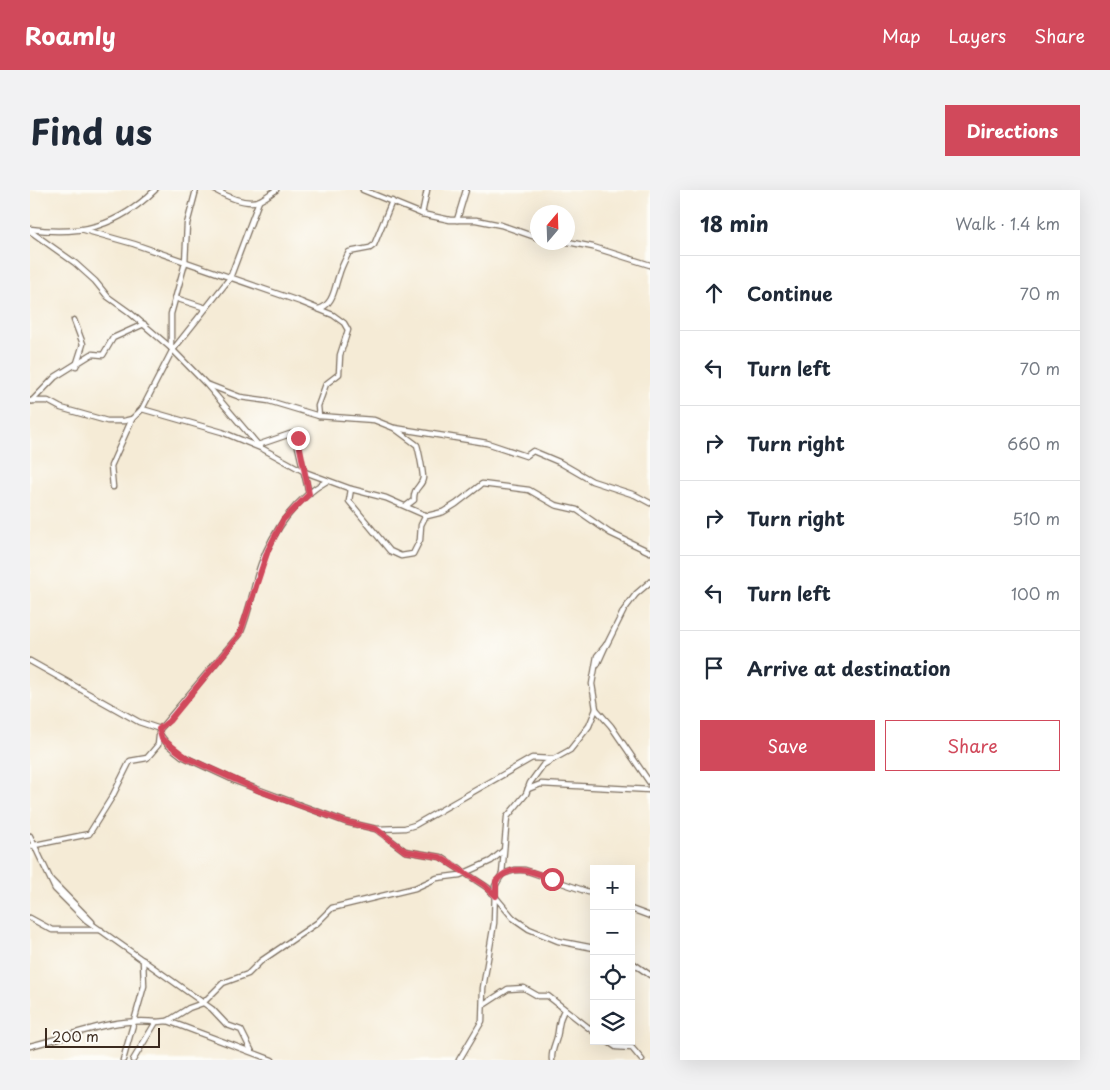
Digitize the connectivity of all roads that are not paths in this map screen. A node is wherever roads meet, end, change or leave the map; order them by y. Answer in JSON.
{"nodes":[{"id":1,"x":155,"y":190,"type":"edge"},
{"id":2,"x":196,"y":190,"type":"edge"},
{"id":3,"x":214,"y":190,"type":"edge"},
{"id":4,"x":276,"y":190,"type":"edge"},
{"id":5,"x":363,"y":190,"type":"edge"},
{"id":6,"x":427,"y":190,"type":"edge"},
{"id":7,"x":466,"y":190,"type":"edge"},
{"id":8,"x":259,"y":201,"type":"junction"},
{"id":9,"x":392,"y":201,"type":"junction"},
{"id":10,"x":422,"y":214,"type":"junction"},
{"id":11,"x":457,"y":220,"type":"junction"},
{"id":12,"x":81,"y":229,"type":"junction"},
{"id":13,"x":30,"y":230,"type":"edge"},
{"id":14,"x":530,"y":235,"type":"edge"},
{"id":15,"x":575,"y":243,"type":"edge"},
{"id":16,"x":186,"y":263,"type":"junction"},
{"id":17,"x":650,"y":265,"type":"edge"},
{"id":18,"x":230,"y":278,"type":"junction"},
{"id":19,"x":175,"y":298,"type":"junction"},
{"id":20,"x":206,"y":308,"type":"junction"},
{"id":21,"x":319,"y":309,"type":"junction"},
{"id":22,"x":74,"y":320,"type":"dead end"},
{"id":23,"x":144,"y":324,"type":"junction"},
{"id":24,"x":172,"y":350,"type":"junction"},
{"id":25,"x":76,"y":366,"type":"junction"},
{"id":26,"x":207,"y":385,"type":"junction"},
{"id":27,"x":31,"y":401,"type":"edge"},
{"id":28,"x":142,"y":409,"type":"junction"},
{"id":29,"x":318,"y":416,"type":"junction"},
{"id":30,"x":132,"y":419,"type":"junction"},
{"id":31,"x":394,"y":428,"type":"junction"},
{"id":32,"x":258,"y":445,"type":"junction"},
{"id":33,"x":263,"y":448,"type":"junction"},
{"id":34,"x":305,"y":472,"type":"junction"},
{"id":35,"x":327,"y":481,"type":"junction"},
{"id":36,"x":113,"y":487,"type":"dead end"},
{"id":37,"x":351,"y":489,"type":"junction"},
{"id":38,"x":309,"y":494,"type":"junction"},
{"id":39,"x":650,"y":503,"type":"edge"},
{"id":40,"x":406,"y":506,"type":"junction"},
{"id":41,"x":426,"y":515,"type":"junction"},
{"id":42,"x":650,"y":552,"type":"edge"},
{"id":43,"x":650,"y":582,"type":"edge"},
{"id":44,"x":30,"y":661,"type":"edge"},
{"id":45,"x":596,"y":709,"type":"junction"},
{"id":46,"x":159,"y":731,"type":"junction"},
{"id":47,"x":553,"y":759,"type":"junction"},
{"id":48,"x":530,"y":783,"type":"junction"},
{"id":49,"x":650,"y":783,"type":"edge"},
{"id":50,"x":536,"y":784,"type":"junction"},
{"id":51,"x":650,"y":790,"type":"edge"},
{"id":52,"x":526,"y":794,"type":"junction"},
{"id":53,"x":376,"y":829,"type":"junction"},
{"id":54,"x":30,"y":836,"type":"edge"},
{"id":55,"x":32,"y":845,"type":"edge"},
{"id":56,"x":503,"y":851,"type":"junction"},
{"id":57,"x":466,"y":872,"type":"junction"},
{"id":58,"x":502,"y":874,"type":"junction"},
{"id":59,"x":590,"y":893,"type":"edge"},
{"id":60,"x":496,"y":896,"type":"junction"},
{"id":61,"x":634,"y":910,"type":"edge"},
{"id":62,"x":650,"y":916,"type":"edge"},
{"id":63,"x":30,"y":918,"type":"edge"},
{"id":64,"x":100,"y":930,"type":"junction"},
{"id":65,"x":590,"y":947,"type":"edge"},
{"id":66,"x":144,"y":960,"type":"junction"},
{"id":67,"x":635,"y":965,"type":"edge"},
{"id":68,"x":650,"y":975,"type":"edge"},
{"id":69,"x":203,"y":1002,"type":"junction"},
{"id":70,"x":485,"y":1004,"type":"dead end"},
{"id":71,"x":564,"y":1010,"type":"junction"},
{"id":72,"x":134,"y":1021,"type":"junction"},
{"id":73,"x":168,"y":1021,"type":"junction"},
{"id":74,"x":156,"y":1022,"type":"junction"},
{"id":75,"x":590,"y":1029,"type":"edge"},
{"id":76,"x":613,"y":1045,"type":"edge"},
{"id":77,"x":30,"y":1046,"type":"edge"},
{"id":78,"x":251,"y":1050,"type":"junction"},
{"id":79,"x":123,"y":1060,"type":"edge"},
{"id":80,"x":133,"y":1060,"type":"edge"},
{"id":81,"x":272,"y":1060,"type":"edge"},
{"id":82,"x":459,"y":1060,"type":"edge"},
{"id":83,"x":552,"y":1060,"type":"edge"},
{"id":84,"x":642,"y":1060,"type":"edge"}],
"edges":[{"from":1,"to":12,"type":"street"},
{"from":2,"to":16,"type":"street"},
{"from":3,"to":8,"type":"street"},
{"from":4,"to":8,"type":"street"},
{"from":5,"to":9,"type":"street"},
{"from":6,"to":10,"type":"street"},
{"from":7,"to":11,"type":"street"},
{"from":8,"to":18,"type":"street"},
{"from":9,"to":10,"type":"street"},
{"from":9,"to":21,"type":"street"},
{"from":10,"to":11,"type":"street"},
{"from":11,"to":14,"type":"street"},
{"from":12,"to":13,"type":"street"},
{"from":12,"to":16,"type":"street"},
{"from":13,"to":23,"type":"street"},
{"from":15,"to":17,"type":"street"},
{"from":16,"to":18,"type":"street"},
{"from":16,"to":19,"type":"street"},
{"from":18,"to":20,"type":"street"},
{"from":18,"to":21,"type":"street"},
{"from":19,"to":20,"type":"street"},
{"from":19,"to":24,"type":"street"},
{"from":20,"to":24,"type":"street"},
{"from":21,"to":29,"type":"street"},
{"from":22,"to":25,"type":"street"},
{"from":23,"to":24,"type":"street"},
{"from":23,"to":25,"type":"street"},
{"from":24,"to":26,"type":"street"},
{"from":24,"to":28,"type":"street"},
{"from":25,"to":27,"type":"street"},
{"from":26,"to":29,"type":"street"},
{"from":26,"to":32,"type":"street"},
{"from":27,"to":30,"type":"street"},
{"from":28,"to":30,"type":"street"},
{"from":28,"to":33,"type":"street"},
{"from":29,"to":31,"type":"street"},
{"from":30,"to":36,"type":"street"},
{"from":31,"to":39,"type":"street"},
{"from":31,"to":40,"type":"street"},
{"from":32,"to":33,"type":"street"},
{"from":32,"to":34,"type":"street"},
{"from":33,"to":34,"type":"street"},
{"from":34,"to":35,"type":"street"},
{"from":34,"to":38,"type":"street"},
{"from":35,"to":37,"type":"street"},
{"from":35,"to":38,"type":"street"},
{"from":37,"to":40,"type":"street"},
{"from":37,"to":41,"type":"street"},
{"from":38,"to":46,"type":"street"},
{"from":40,"to":41,"type":"street"},
{"from":41,"to":42,"type":"street"},
{"from":43,"to":45,"type":"street"},
{"from":44,"to":46,"type":"street"},
{"from":45,"to":47,"type":"street"},
{"from":45,"to":49,"type":"street"},
{"from":46,"to":53,"type":"street"},
{"from":46,"to":55,"type":"street"},
{"from":47,"to":48,"type":"street"},
{"from":47,"to":53,"type":"street"},
{"from":48,"to":50,"type":"street"},
{"from":48,"to":52,"type":"street"},
{"from":50,"to":51,"type":"street"},
{"from":50,"to":52,"type":"street"},
{"from":52,"to":56,"type":"street"},
{"from":53,"to":57,"type":"street"},
{"from":54,"to":55,"type":"street"},
{"from":55,"to":64,"type":"street"},
{"from":56,"to":57,"type":"street"},
{"from":56,"to":58,"type":"street"},
{"from":57,"to":60,"type":"street"},
{"from":57,"to":69,"type":"street"},
{"from":58,"to":59,"type":"street"},
{"from":58,"to":60,"type":"street"},
{"from":60,"to":65,"type":"street"},
{"from":60,"to":82,"type":"street"},
{"from":61,"to":62,"type":"street"},
{"from":63,"to":64,"type":"street"},
{"from":64,"to":66,"type":"street"},
{"from":66,"to":69,"type":"street"},
{"from":66,"to":72,"type":"street"},
{"from":67,"to":68,"type":"street"},
{"from":69,"to":73,"type":"street"},
{"from":69,"to":78,"type":"street"},
{"from":70,"to":71,"type":"street"},
{"from":71,"to":75,"type":"street"},
{"from":71,"to":83,"type":"street"},
{"from":72,"to":74,"type":"street"},
{"from":72,"to":77,"type":"street"},
{"from":72,"to":79,"type":"street"},
{"from":73,"to":74,"type":"street"},
{"from":73,"to":78,"type":"street"},
{"from":74,"to":80,"type":"street"},
{"from":76,"to":84,"type":"street"},
{"from":78,"to":81,"type":"street"}]}
